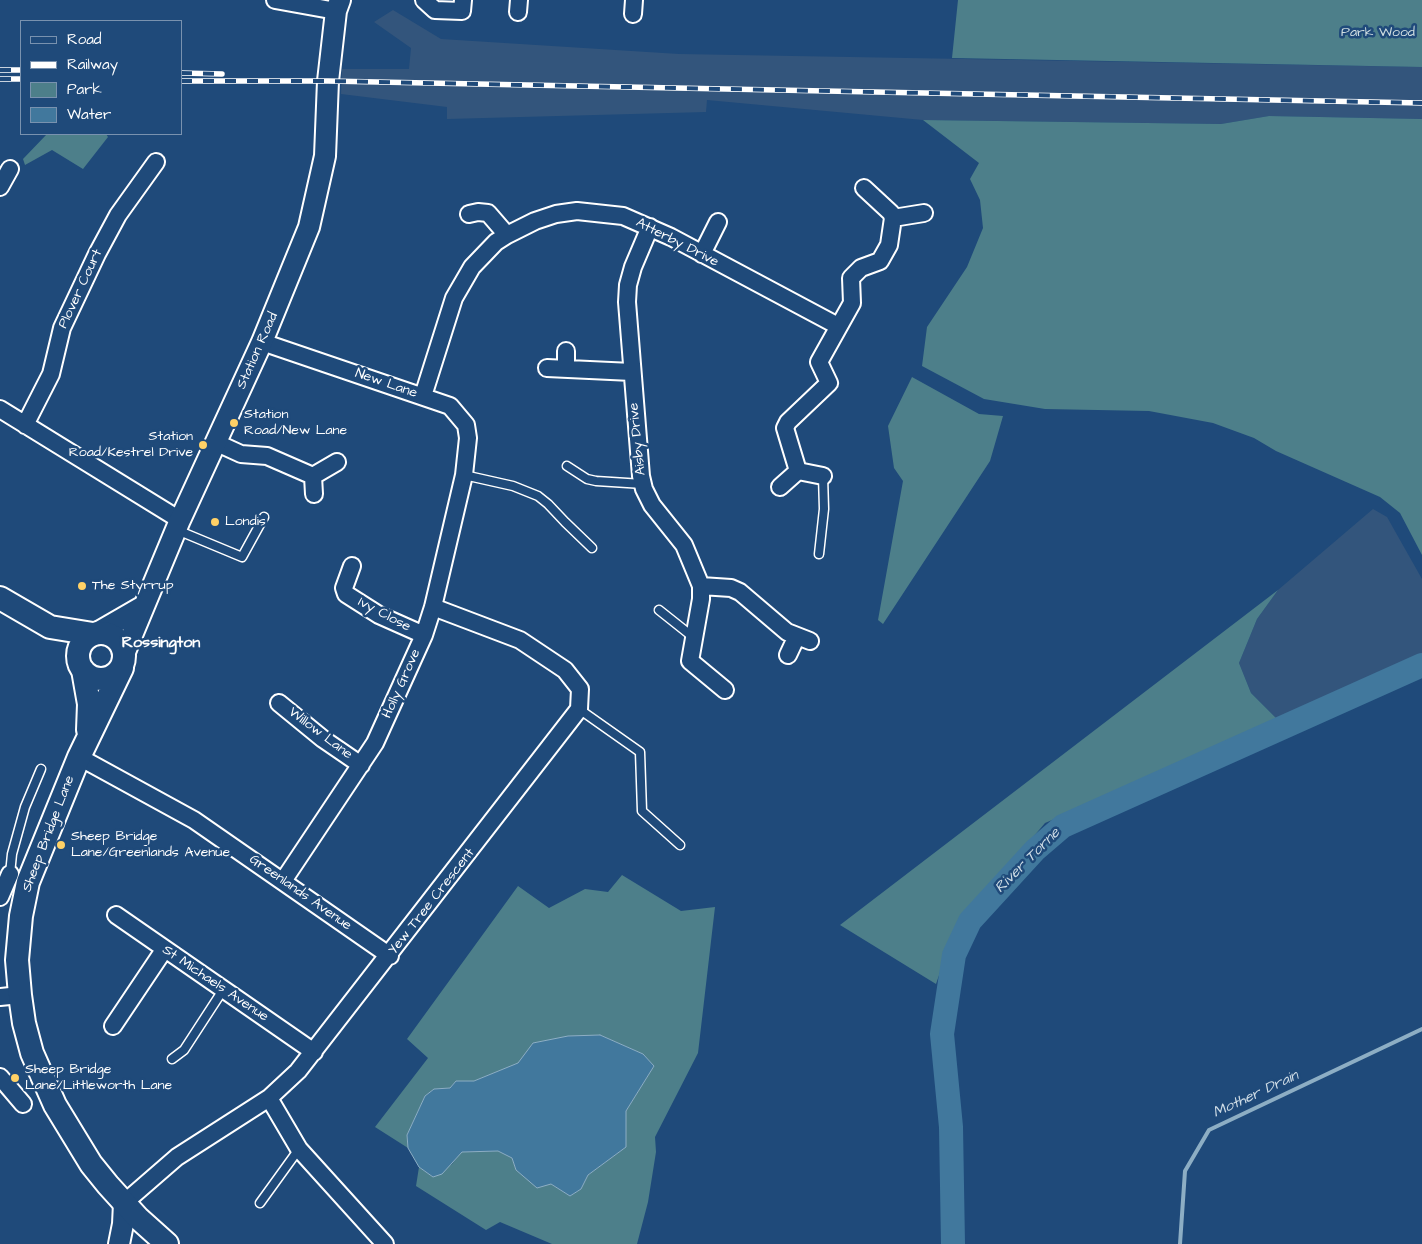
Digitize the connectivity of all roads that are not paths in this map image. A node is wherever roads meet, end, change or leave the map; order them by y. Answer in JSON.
{"nodes":[{"id":1,"x":275,"y":0,"type":"edge"},
{"id":2,"x":424,"y":0,"type":"edge"},
{"id":3,"x":463,"y":0,"type":"edge"},
{"id":4,"x":338,"y":6,"type":"edge"},
{"id":5,"x":156,"y":162,"type":"dead end"},
{"id":6,"x":10,"y":169,"type":"dead end"},
{"id":7,"x":0,"y":186,"type":"edge"},
{"id":8,"x":864,"y":188,"type":"dead end"},
{"id":9,"x":924,"y":213,"type":"dead end"},
{"id":10,"x":469,"y":214,"type":"dead end"},
{"id":11,"x":893,"y":218,"type":"junction"},
{"id":12,"x":718,"y":222,"type":"dead end"},
{"id":13,"x":650,"y":227,"type":"junction"},
{"id":14,"x":507,"y":235,"type":"junction"},
{"id":15,"x":702,"y":254,"type":"junction"},
{"id":16,"x":838,"y":326,"type":"junction"},
{"id":17,"x":262,"y":342,"type":"junction"},
{"id":18,"x":566,"y":351,"type":"dead end"},
{"id":19,"x":547,"y":368,"type":"dead end"},
{"id":20,"x":566,"y":369,"type":"junction"},
{"id":21,"x":632,"y":372,"type":"junction"},
{"id":22,"x":423,"y":396,"type":"junction"},
{"id":23,"x":0,"y":409,"type":"edge"},
{"id":24,"x":25,"y":425,"type":"junction"},
{"id":25,"x":217,"y":443,"type":"junction"},
{"id":26,"x":336,"y":462,"type":"dead end"},
{"id":27,"x":567,"y":466,"type":"dead end"},
{"id":28,"x":465,"y":469,"type":"junction"},
{"id":29,"x":798,"y":470,"type":"junction"},
{"id":30,"x":314,"y":476,"type":"junction"},
{"id":31,"x":823,"y":476,"type":"joint"},
{"id":32,"x":642,"y":484,"type":"junction"},
{"id":33,"x":780,"y":487,"type":"dead end"},
{"id":34,"x":314,"y":494,"type":"dead end"},
{"id":35,"x":264,"y":518,"type":"dead end"},
{"id":36,"x":179,"y":525,"type":"junction"},
{"id":37,"x":592,"y":548,"type":"dead end"},
{"id":38,"x":819,"y":554,"type":"dead end"},
{"id":39,"x":352,"y":566,"type":"dead end"},
{"id":40,"x":701,"y":586,"type":"junction"},
{"id":41,"x":0,"y":598,"type":"edge"},
{"id":42,"x":142,"y":607,"type":"junction"},
{"id":43,"x":433,"y":607,"type":"junction"},
{"id":44,"x":659,"y":610,"type":"dead end"},
{"id":45,"x":50,"y":628,"type":"junction"},
{"id":46,"x":95,"y":633,"type":"junction"},
{"id":47,"x":424,"y":635,"type":"junction"},
{"id":48,"x":693,"y":637,"type":"junction"},
{"id":49,"x":788,"y":655,"type":"dead end"},
{"id":50,"x":124,"y":660,"type":"junction"},
{"id":51,"x":81,"y":667,"type":"junction"},
{"id":52,"x":725,"y":690,"type":"dead end"},
{"id":53,"x":279,"y":703,"type":"dead end"},
{"id":54,"x":579,"y":709,"type":"junction"},
{"id":55,"x":83,"y":748,"type":"junction"},
{"id":56,"x":361,"y":765,"type":"junction"},
{"id":57,"x":41,"y":769,"type":"dead end"},
{"id":58,"x":680,"y":845,"type":"dead end"},
{"id":59,"x":13,"y":875,"type":"junction"},
{"id":60,"x":283,"y":881,"type":"junction"},
{"id":61,"x":0,"y":897,"type":"edge"},
{"id":62,"x":116,"y":916,"type":"dead end"},
{"id":63,"x":164,"y":950,"type":"junction"},
{"id":64,"x":390,"y":956,"type":"junction"},
{"id":65,"x":223,"y":990,"type":"junction"},
{"id":66,"x":10,"y":996,"type":"edge"},
{"id":67,"x":113,"y":1026,"type":"dead end"},
{"id":68,"x":314,"y":1052,"type":"junction"},
{"id":69,"x":172,"y":1059,"type":"dead end"},
{"id":70,"x":0,"y":1077,"type":"edge"},
{"id":71,"x":269,"y":1098,"type":"junction"},
{"id":72,"x":23,"y":1104,"type":"dead end"},
{"id":73,"x":299,"y":1149,"type":"junction"},
{"id":74,"x":124,"y":1202,"type":"junction"},
{"id":75,"x":260,"y":1203,"type":"dead end"},
{"id":76,"x":119,"y":1244,"type":"edge"},
{"id":77,"x":167,"y":1244,"type":"edge"},
{"id":78,"x":384,"y":1244,"type":"edge"}],
"edges":[{"from":1,"to":4,"type":"street"},
{"from":2,"to":3,"type":"street"},
{"from":4,"to":17,"type":"street","name":"Station Road"},
{"from":5,"to":24,"type":"street","name":"Plover Court"},
{"from":6,"to":7,"type":"street"},
{"from":8,"to":11,"type":"street"},
{"from":9,"to":11,"type":"street"},
{"from":10,"to":14,"type":"street"},
{"from":11,"to":16,"type":"street"},
{"from":12,"to":15,"type":"street"},
{"from":13,"to":14,"type":"street","name":"Atterby Drive"},
{"from":13,"to":15,"type":"street","name":"Atterby Drive"},
{"from":13,"to":21,"type":"street","name":"Aisby Drive"},
{"from":14,"to":22,"type":"street","name":"Atterby Drive"},
{"from":15,"to":16,"type":"street","name":"Atterby Drive"},
{"from":16,"to":29,"type":"street"},
{"from":17,"to":22,"type":"street","name":"New Lane"},
{"from":17,"to":25,"type":"street","name":"Station Road"},
{"from":18,"to":20,"type":"street"},
{"from":19,"to":20,"type":"street"},
{"from":20,"to":21,"type":"street"},
{"from":21,"to":32,"type":"street","name":"Aisby Drive"},
{"from":22,"to":28,"type":"street","name":"New Lane"},
{"from":23,"to":24,"type":"street"},
{"from":24,"to":36,"type":"street"},
{"from":25,"to":30,"type":"street"},
{"from":25,"to":36,"type":"street","name":"Station Road"},
{"from":26,"to":30,"type":"street"},
{"from":27,"to":32,"type":"lane"},
{"from":28,"to":37,"type":"lane"},
{"from":28,"to":43,"type":"street","name":"Holly Grove"},
{"from":29,"to":31,"type":"street"},
{"from":29,"to":33,"type":"street"},
{"from":30,"to":34,"type":"street"},
{"from":31,"to":38,"type":"lane"},
{"from":32,"to":40,"type":"street","name":"Aisby Drive"},
{"from":35,"to":36,"type":"lane"},
{"from":36,"to":42,"type":"street","name":"Station Road"},
{"from":39,"to":47,"type":"street","name":"Ivy Close"},
{"from":40,"to":48,"type":"street"},
{"from":40,"to":49,"type":"street"},
{"from":41,"to":45,"type":"main road"},
{"from":42,"to":46,"type":"street"},
{"from":42,"to":50,"type":"street","name":"Station Road"},
{"from":43,"to":47,"type":"street","name":"Holly Grove"},
{"from":43,"to":54,"type":"street"},
{"from":44,"to":48,"type":"lane"},
{"from":45,"to":46,"type":"main road"},
{"from":45,"to":51,"type":"main road"},
{"from":46,"to":50,"type":"main road"},
{"from":46,"to":51,"type":"main road"},
{"from":47,"to":56,"type":"street","name":"Holly Grove"},
{"from":48,"to":52,"type":"street"},
{"from":50,"to":51,"type":"main road"},
{"from":50,"to":55,"type":"main road","name":"Sheep Bridge Lane"},
{"from":51,"to":55,"type":"main road","name":"Sheep Bridge Lane"},
{"from":53,"to":56,"type":"street","name":"Willow Lane"},
{"from":54,"to":58,"type":"lane"},
{"from":54,"to":64,"type":"street","name":"Yew Tree Crescent"},
{"from":55,"to":59,"type":"main road","name":"Sheep Bridge Lane"},
{"from":55,"to":60,"type":"street","name":"Greenlands Avenue"},
{"from":56,"to":60,"type":"street","name":"Holly Grove"},
{"from":57,"to":59,"type":"lane"},
{"from":59,"to":61,"type":"street"},
{"from":59,"to":66,"type":"main road","name":"Sheep Bridge Lane"},
{"from":60,"to":64,"type":"street","name":"Greenlands Avenue"},
{"from":62,"to":63,"type":"street","name":"St Michaels Avenue"},
{"from":63,"to":65,"type":"street","name":"St Michaels Avenue"},
{"from":63,"to":67,"type":"street"},
{"from":64,"to":68,"type":"street","name":"Yew Tree Crescent"},
{"from":65,"to":68,"type":"street","name":"St Michaels Avenue"},
{"from":65,"to":69,"type":"lane"},
{"from":66,"to":74,"type":"main road","name":"Sheep Bridge Lane"},
{"from":68,"to":71,"type":"street","name":"Yew Tree Crescent"},
{"from":70,"to":72,"type":"street"},
{"from":71,"to":73,"type":"street"},
{"from":71,"to":74,"type":"street","name":"Yew Tree Crescent"},
{"from":73,"to":75,"type":"lane"},
{"from":73,"to":78,"type":"street"},
{"from":74,"to":76,"type":"street"},
{"from":74,"to":77,"type":"main road","name":"Sheep Bridge Lane"}]}
